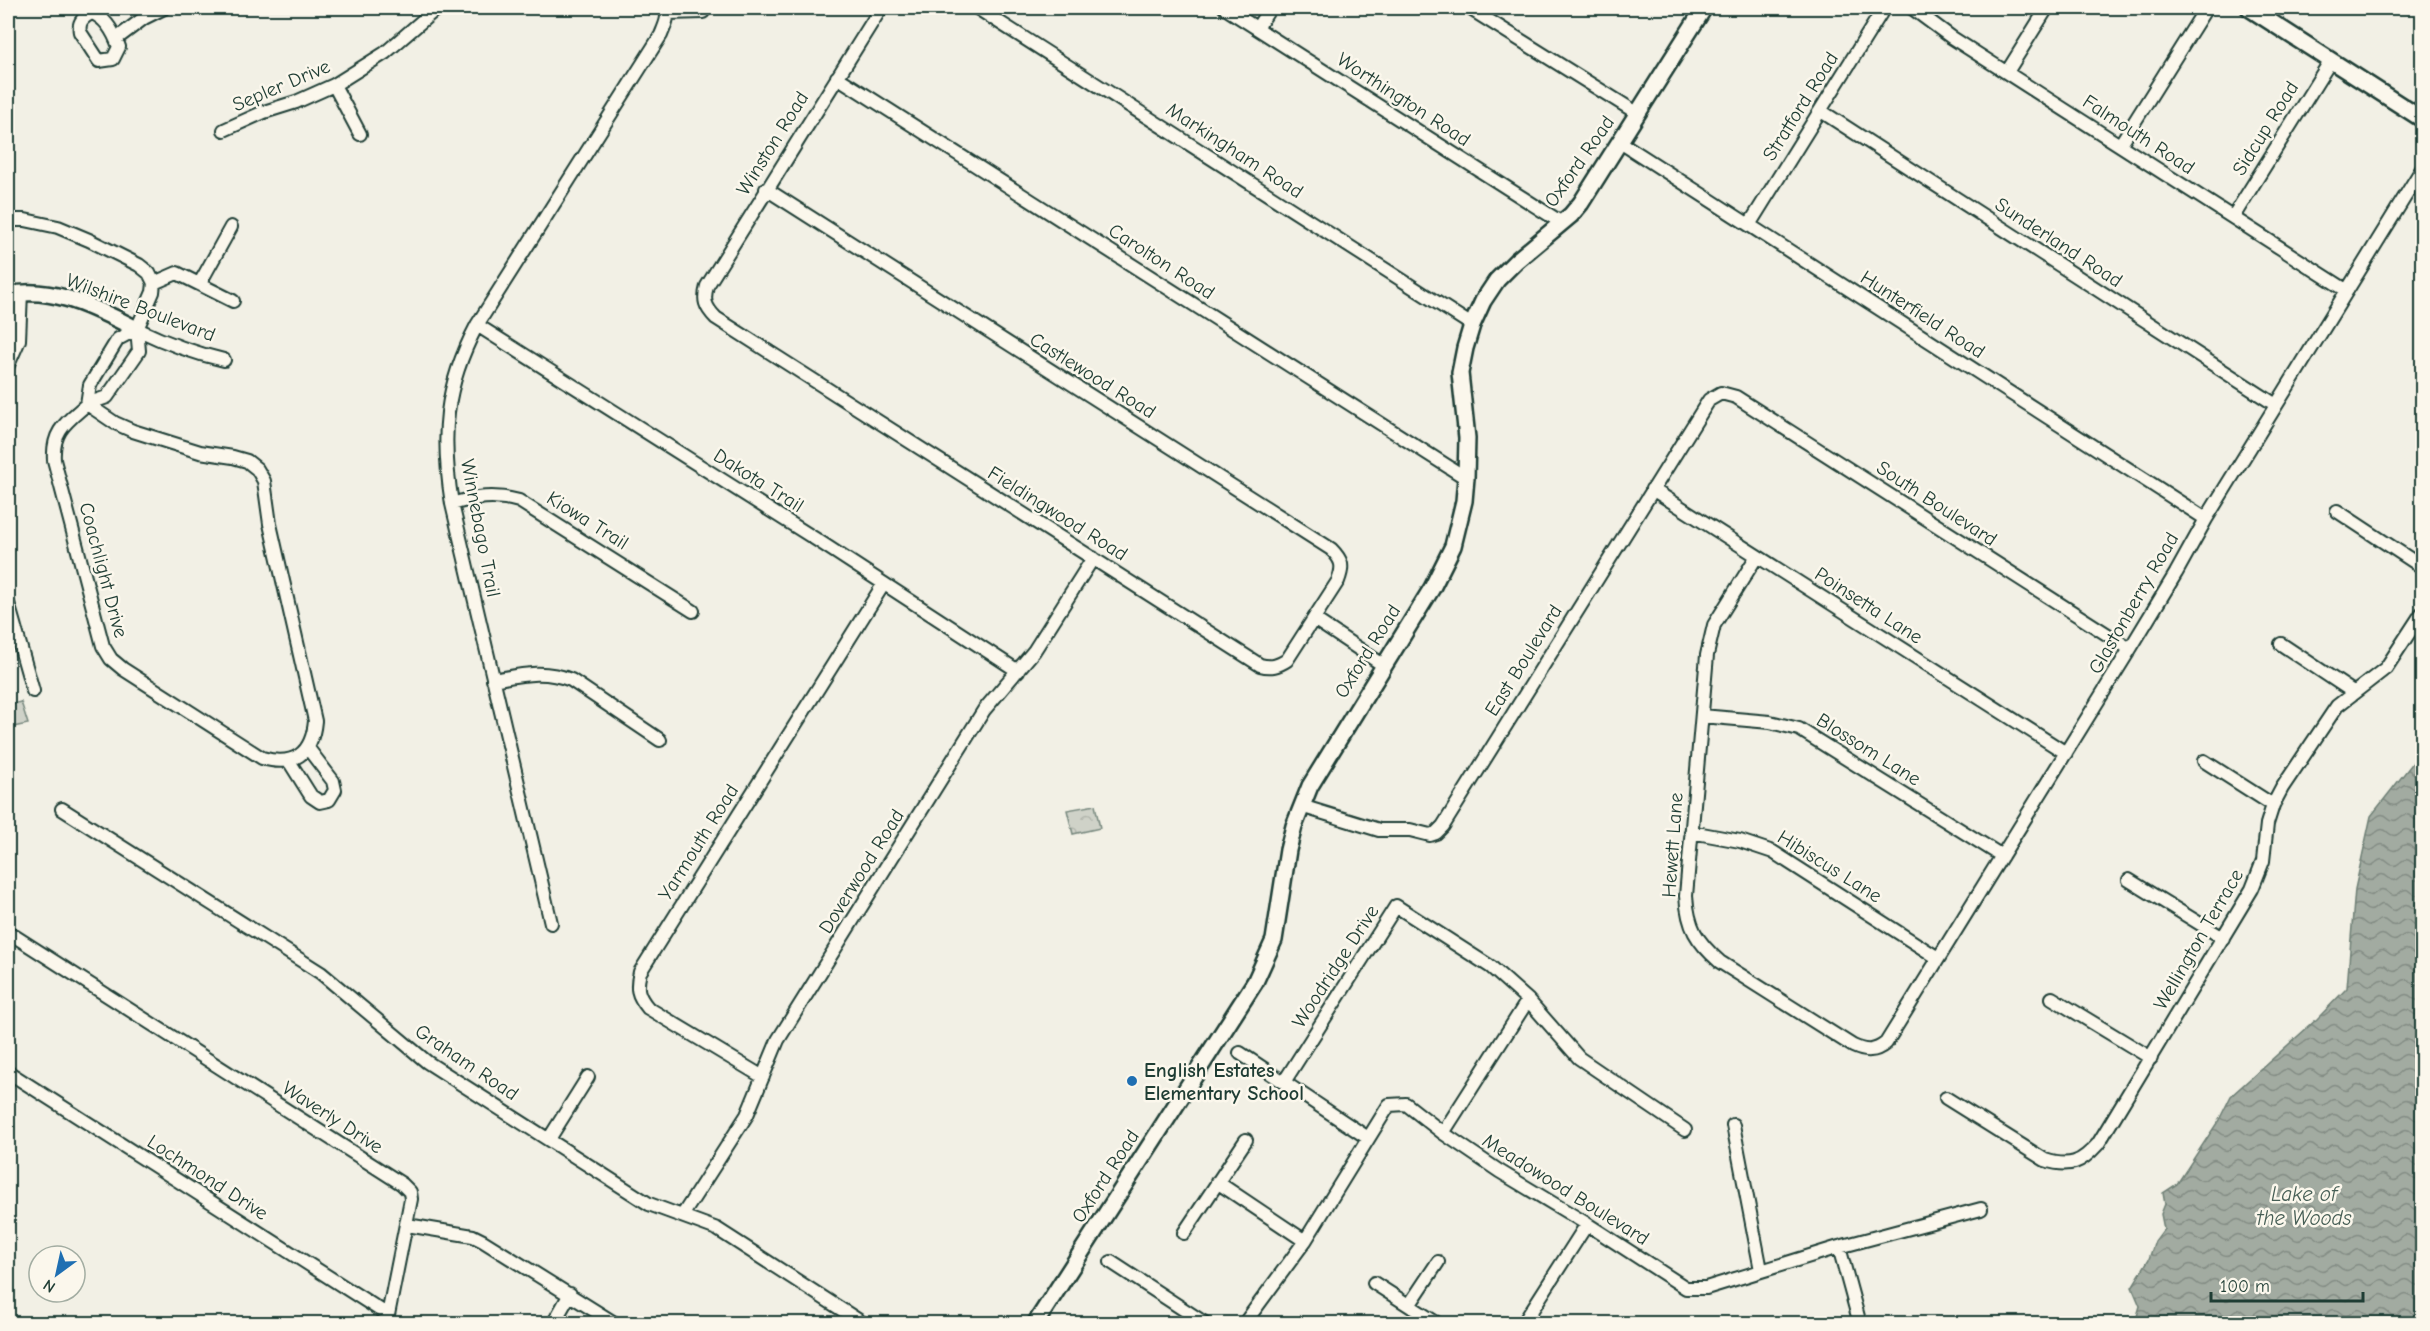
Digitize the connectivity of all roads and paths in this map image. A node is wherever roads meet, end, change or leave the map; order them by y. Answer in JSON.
{"nodes":[{"id":1,"x":164,"y":8,"type":"edge"},
{"id":2,"x":437,"y":8,"type":"edge"},
{"id":3,"x":881,"y":8,"type":"edge"},
{"id":4,"x":977,"y":8,"type":"edge"},
{"id":5,"x":1225,"y":8,"type":"edge"},
{"id":6,"x":1270,"y":8,"type":"edge"},
{"id":7,"x":1470,"y":8,"type":"edge"},
{"id":8,"x":1704,"y":8,"type":"edge"},
{"id":9,"x":1884,"y":8,"type":"edge"},
{"id":10,"x":1912,"y":8,"type":"edge"},
{"id":11,"x":2047,"y":8,"type":"edge"},
{"id":12,"x":2206,"y":8,"type":"edge"},
{"id":13,"x":2249,"y":8,"type":"edge"},
{"id":14,"x":667,"y":10,"type":"edge"},
{"id":15,"x":704,"y":12,"type":"dead end"},
{"id":16,"x":1257,"y":28,"type":"junction"},
{"id":17,"x":116,"y":39,"type":"dead end"},
{"id":18,"x":2331,"y":60,"type":"junction"},
{"id":19,"x":2007,"y":72,"type":"junction"},
{"id":20,"x":837,"y":77,"type":"junction"},
{"id":21,"x":334,"y":85,"type":"junction"},
{"id":22,"x":1821,"y":111,"type":"junction"},
{"id":23,"x":1637,"y":113,"type":"junction"},
{"id":24,"x":2422,"y":119,"type":"edge"},
{"id":25,"x":224,"y":130,"type":"dead end"},
{"id":26,"x":360,"y":134,"type":"dead end"},
{"id":27,"x":1620,"y":142,"type":"junction"},
{"id":28,"x":2120,"y":145,"type":"junction"},
{"id":29,"x":2422,"y":169,"type":"edge"},
{"id":30,"x":766,"y":189,"type":"junction"},
{"id":31,"x":2233,"y":217,"type":"junction"},
{"id":32,"x":8,"y":220,"type":"edge"},
{"id":33,"x":1562,"y":223,"type":"junction"},
{"id":34,"x":1749,"y":225,"type":"junction"},
{"id":35,"x":231,"y":227,"type":"dead end"},
{"id":36,"x":200,"y":283,"type":"junction"},
{"id":37,"x":154,"y":284,"type":"junction"},
{"id":38,"x":2346,"y":290,"type":"junction"},
{"id":39,"x":14,"y":293,"type":"edge"},
{"id":40,"x":233,"y":301,"type":"dead end"},
{"id":41,"x":704,"y":303,"type":"joint"},
{"id":42,"x":8,"y":322,"type":"edge"},
{"id":43,"x":477,"y":325,"type":"junction"},
{"id":44,"x":1472,"y":325,"type":"junction"},
{"id":45,"x":137,"y":329,"type":"junction"},
{"id":46,"x":224,"y":360,"type":"dead end"},
{"id":47,"x":9,"y":362,"type":"edge"},
{"id":48,"x":1721,"y":393,"type":"joint"},
{"id":49,"x":87,"y":404,"type":"junction"},
{"id":50,"x":2276,"y":405,"type":"junction"},
{"id":51,"x":1466,"y":478,"type":"junction"},
{"id":52,"x":1652,"y":489,"type":"junction"},
{"id":53,"x":452,"y":504,"type":"junction"},
{"id":54,"x":2337,"y":511,"type":"dead end"},
{"id":55,"x":2206,"y":519,"type":"junction"},
{"id":56,"x":1757,"y":556,"type":"junction"},
{"id":57,"x":1093,"y":558,"type":"junction"},
{"id":58,"x":2422,"y":567,"type":"edge"},
{"id":59,"x":883,"y":585,"type":"junction"},
{"id":60,"x":8,"y":603,"type":"edge"},
{"id":61,"x":693,"y":611,"type":"dead end"},
{"id":62,"x":2422,"y":613,"type":"edge"},
{"id":63,"x":1314,"y":619,"type":"junction"},
{"id":64,"x":2281,"y":644,"type":"dead end"},
{"id":65,"x":2130,"y":649,"type":"junction"},
{"id":66,"x":1383,"y":664,"type":"junction"},
{"id":67,"x":1018,"y":671,"type":"junction"},
{"id":68,"x":493,"y":680,"type":"junction"},
{"id":69,"x":33,"y":691,"type":"dead end"},
{"id":70,"x":2353,"y":692,"type":"junction"},
{"id":71,"x":1702,"y":716,"type":"junction"},
{"id":72,"x":660,"y":740,"type":"dead end"},
{"id":73,"x":307,"y":747,"type":"junction"},
{"id":74,"x":2066,"y":753,"type":"junction"},
{"id":75,"x":289,"y":761,"type":"junction"},
{"id":76,"x":2204,"y":761,"type":"dead end"},
{"id":77,"x":2273,"y":805,"type":"junction"},
{"id":78,"x":1301,"y":806,"type":"junction"},
{"id":79,"x":62,"y":808,"type":"dead end"},
{"id":80,"x":1691,"y":832,"type":"junction"},
{"id":81,"x":2002,"y":856,"type":"junction"},
{"id":82,"x":2129,"y":880,"type":"dead end"},
{"id":83,"x":551,"y":922,"type":"dead end"},
{"id":84,"x":8,"y":932,"type":"edge"},
{"id":85,"x":2223,"y":938,"type":"junction"},
{"id":86,"x":1938,"y":957,"type":"junction"},
{"id":87,"x":2052,"y":998,"type":"dead end"},
{"id":88,"x":1528,"y":1000,"type":"junction"},
{"id":89,"x":1871,"y":1051,"type":"joint"},
{"id":90,"x":1240,"y":1053,"type":"dead end"},
{"id":91,"x":2151,"y":1058,"type":"junction"},
{"id":92,"x":8,"y":1072,"type":"edge"},
{"id":93,"x":588,"y":1077,"type":"dead end"},
{"id":94,"x":764,"y":1077,"type":"junction"},
{"id":95,"x":1284,"y":1082,"type":"junction"},
{"id":96,"x":1946,"y":1098,"type":"dead end"},
{"id":97,"x":1733,"y":1125,"type":"dead end"},
{"id":98,"x":1685,"y":1130,"type":"dead end"},
{"id":99,"x":1443,"y":1133,"type":"junction"},
{"id":100,"x":1368,"y":1138,"type":"junction"},
{"id":101,"x":549,"y":1139,"type":"junction"},
{"id":102,"x":1246,"y":1140,"type":"dead end"},
{"id":103,"x":1217,"y":1182,"type":"junction"},
{"id":104,"x":1981,"y":1209,"type":"dead end"},
{"id":105,"x":682,"y":1216,"type":"junction"},
{"id":106,"x":1587,"y":1224,"type":"junction"},
{"id":107,"x":407,"y":1225,"type":"junction"},
{"id":108,"x":1184,"y":1233,"type":"dead end"},
{"id":109,"x":1305,"y":1241,"type":"junction"},
{"id":110,"x":1839,"y":1247,"type":"junction"},
{"id":111,"x":1111,"y":1262,"type":"dead end"},
{"id":112,"x":1438,"y":1262,"type":"dead end"},
{"id":113,"x":1761,"y":1270,"type":"junction"},
{"id":114,"x":1374,"y":1283,"type":"dead end"},
{"id":115,"x":570,"y":1294,"type":"junction"},
{"id":116,"x":1410,"y":1304,"type":"junction"},
{"id":117,"x":388,"y":1315,"type":"joint"},
{"id":118,"x":1042,"y":1321,"type":"edge"},
{"id":119,"x":553,"y":1323,"type":"edge"},
{"id":120,"x":615,"y":1323,"type":"edge"},
{"id":121,"x":864,"y":1323,"type":"edge"},
{"id":122,"x":1206,"y":1323,"type":"edge"},
{"id":123,"x":1244,"y":1323,"type":"edge"},
{"id":124,"x":1438,"y":1323,"type":"edge"},
{"id":125,"x":1523,"y":1323,"type":"edge"},
{"id":126,"x":1860,"y":1323,"type":"edge"}],
"edges":[{"from":1,"to":17,"type":"street"},
{"from":2,"to":21,"type":"street","name":"Sepler Drive"},
{"from":3,"to":20,"type":"street","name":"Winston Road"},
{"from":4,"to":44,"type":"street","name":"Markingham Road"},
{"from":5,"to":16,"type":"street","name":"Worthington Road"},
{"from":6,"to":16,"type":"street"},
{"from":7,"to":23,"type":"street"},
{"from":8,"to":23,"type":"street","name":"Oxford Road"},
{"from":9,"to":22,"type":"street","name":"Stratford Road"},
{"from":10,"to":19,"type":"street","name":"Falmouth Road"},
{"from":11,"to":19,"type":"street"},
{"from":12,"to":28,"type":"street"},
{"from":13,"to":18,"type":"street"},
{"from":14,"to":15,"type":"street"},
{"from":14,"to":43,"type":"street","name":"Winnebago Trail"},
{"from":16,"to":33,"type":"street","name":"Worthington Road"},
{"from":18,"to":24,"type":"street"},
{"from":18,"to":31,"type":"street","name":"Sidcup Road"},
{"from":19,"to":28,"type":"street","name":"Falmouth Road"},
{"from":20,"to":30,"type":"street","name":"Winston Road"},
{"from":20,"to":51,"type":"street","name":"Carolton Road"},
{"from":21,"to":25,"type":"street","name":"Sepler Drive"},
{"from":21,"to":26,"type":"street"},
{"from":22,"to":34,"type":"street","name":"Stratford Road"},
{"from":22,"to":50,"type":"street","name":"Sunderland Road"},
{"from":23,"to":27,"type":"street","name":"Oxford Road"},
{"from":27,"to":33,"type":"street","name":"Oxford Road"},
{"from":27,"to":34,"type":"street","name":"Hunterfield Road"},
{"from":28,"to":31,"type":"street","name":"Falmouth Road"},
{"from":29,"to":38,"type":"street","name":"Glastonberry Road"},
{"from":30,"to":41,"type":"street","name":"Winston Road"},
{"from":30,"to":63,"type":"street","name":"Castlewood Road"},
{"from":31,"to":38,"type":"street","name":"Falmouth Road"},
{"from":32,"to":37,"type":"street"},
{"from":33,"to":44,"type":"street","name":"Oxford Road"},
{"from":34,"to":55,"type":"street","name":"Hunterfield Road"},
{"from":35,"to":36,"type":"street"},
{"from":36,"to":37,"type":"street"},
{"from":36,"to":40,"type":"street"},
{"from":37,"to":45,"type":"street"},
{"from":38,"to":50,"type":"street","name":"Glastonberry Road"},
{"from":39,"to":45,"type":"street","name":"Wilshire Boulevard"},
{"from":39,"to":47,"type":"street"},
{"from":41,"to":57,"type":"street","name":"Fieldingwood Road"},
{"from":42,"to":47,"type":"street"},
{"from":43,"to":53,"type":"street","name":"Winnebago Trail"},
{"from":43,"to":59,"type":"street","name":"Dakota Trail"},
{"from":44,"to":51,"type":"street","name":"Oxford Road"},
{"from":45,"to":46,"type":"street","name":"Wilshire Boulevard"},
{"from":45,"to":49,"type":"street"},
{"from":45,"to":49,"type":"street","name":"Coachlight Drive"},
{"from":48,"to":52,"type":"street","name":"East Boulevard"},
{"from":48,"to":65,"type":"street","name":"South Boulevard"},
{"from":49,"to":73,"type":"street"},
{"from":49,"to":75,"type":"street","name":"Coachlight Drive"},
{"from":50,"to":55,"type":"street","name":"Glastonberry Road"},
{"from":51,"to":66,"type":"street","name":"Oxford Road"},
{"from":52,"to":56,"type":"street","name":"Poinsetta Lane"},
{"from":52,"to":78,"type":"street","name":"East Boulevard"},
{"from":53,"to":61,"type":"street","name":"Kiowa Trail"},
{"from":53,"to":68,"type":"street","name":"Winnebago Trail"},
{"from":54,"to":58,"type":"street"},
{"from":55,"to":65,"type":"street","name":"Glastonberry Road"},
{"from":56,"to":71,"type":"street","name":"Hewett Lane"},
{"from":56,"to":74,"type":"street","name":"Poinsetta Lane"},
{"from":57,"to":63,"type":"street","name":"Fieldingwood Road"},
{"from":57,"to":67,"type":"street","name":"Doverwood Road"},
{"from":59,"to":67,"type":"street","name":"Dakota Trail"},
{"from":59,"to":94,"type":"street","name":"Yarmouth Road"},
{"from":60,"to":69,"type":"street"},
{"from":62,"to":70,"type":"street","name":"Wellington Terrace"},
{"from":63,"to":66,"type":"street"},
{"from":64,"to":70,"type":"street"},
{"from":65,"to":74,"type":"street","name":"Glastonberry Road"},
{"from":66,"to":78,"type":"street","name":"Oxford Road"},
{"from":67,"to":94,"type":"street","name":"Doverwood Road"},
{"from":68,"to":72,"type":"street"},
{"from":68,"to":83,"type":"street","name":"Winnebago Trail"},
{"from":70,"to":77,"type":"street","name":"Wellington Terrace"},
{"from":71,"to":80,"type":"street","name":"Hewett Lane"},
{"from":71,"to":81,"type":"street","name":"Blossom Lane"},
{"from":73,"to":75,"type":"street"},
{"from":73,"to":75,"type":"street"},
{"from":74,"to":81,"type":"street","name":"Glastonberry Road"},
{"from":76,"to":77,"type":"street"},
{"from":77,"to":85,"type":"street","name":"Wellington Terrace"},
{"from":78,"to":118,"type":"street","name":"Oxford Road"},
{"from":79,"to":101,"type":"street","name":"Graham Road"},
{"from":80,"to":86,"type":"street","name":"Hibiscus Lane"},
{"from":80,"to":89,"type":"street","name":"Hewett Lane"},
{"from":81,"to":86,"type":"street","name":"Glastonberry Road"},
{"from":82,"to":85,"type":"street"},
{"from":84,"to":107,"type":"street","name":"Waverly Drive"},
{"from":85,"to":91,"type":"street","name":"Wellington Terrace"},
{"from":86,"to":89,"type":"street","name":"Glastonberry Road"},
{"from":87,"to":91,"type":"street"},
{"from":88,"to":95,"type":"street","name":"Woodridge Drive"},
{"from":88,"to":98,"type":"street","name":"Woodridge Drive"},
{"from":88,"to":99,"type":"street"},
{"from":90,"to":95,"type":"street"},
{"from":91,"to":96,"type":"street","name":"Wellington Terrace"},
{"from":92,"to":117,"type":"street","name":"Lochmond Drive"},
{"from":93,"to":101,"type":"street"},
{"from":94,"to":105,"type":"street","name":"Doverwood Road"},
{"from":95,"to":100,"type":"street"},
{"from":97,"to":113,"type":"street"},
{"from":99,"to":100,"type":"street","name":"Meadowood Boulevard"},
{"from":99,"to":106,"type":"street","name":"Meadowood Boulevard"},
{"from":100,"to":109,"type":"street","name":"Meadowood Boulevard"},
{"from":101,"to":105,"type":"street","name":"Graham Road"},
{"from":102,"to":103,"type":"street"},
{"from":103,"to":108,"type":"street"},
{"from":103,"to":109,"type":"street"},
{"from":104,"to":110,"type":"street","name":"Meadowood Boulevard"},
{"from":105,"to":121,"type":"street","name":"Graham Road"},
{"from":106,"to":113,"type":"street","name":"Meadowood Boulevard"},
{"from":106,"to":125,"type":"street"},
{"from":107,"to":115,"type":"street"},
{"from":107,"to":117,"type":"street","name":"Waverly Drive"},
{"from":109,"to":123,"type":"street","name":"Meadowood Boulevard"},
{"from":110,"to":113,"type":"street","name":"Meadowood Boulevard"},
{"from":110,"to":126,"type":"street"},
{"from":111,"to":122,"type":"street"},
{"from":112,"to":116,"type":"street"},
{"from":114,"to":116,"type":"street"},
{"from":115,"to":119,"type":"street"},
{"from":115,"to":120,"type":"street"},
{"from":116,"to":124,"type":"street"}]}
